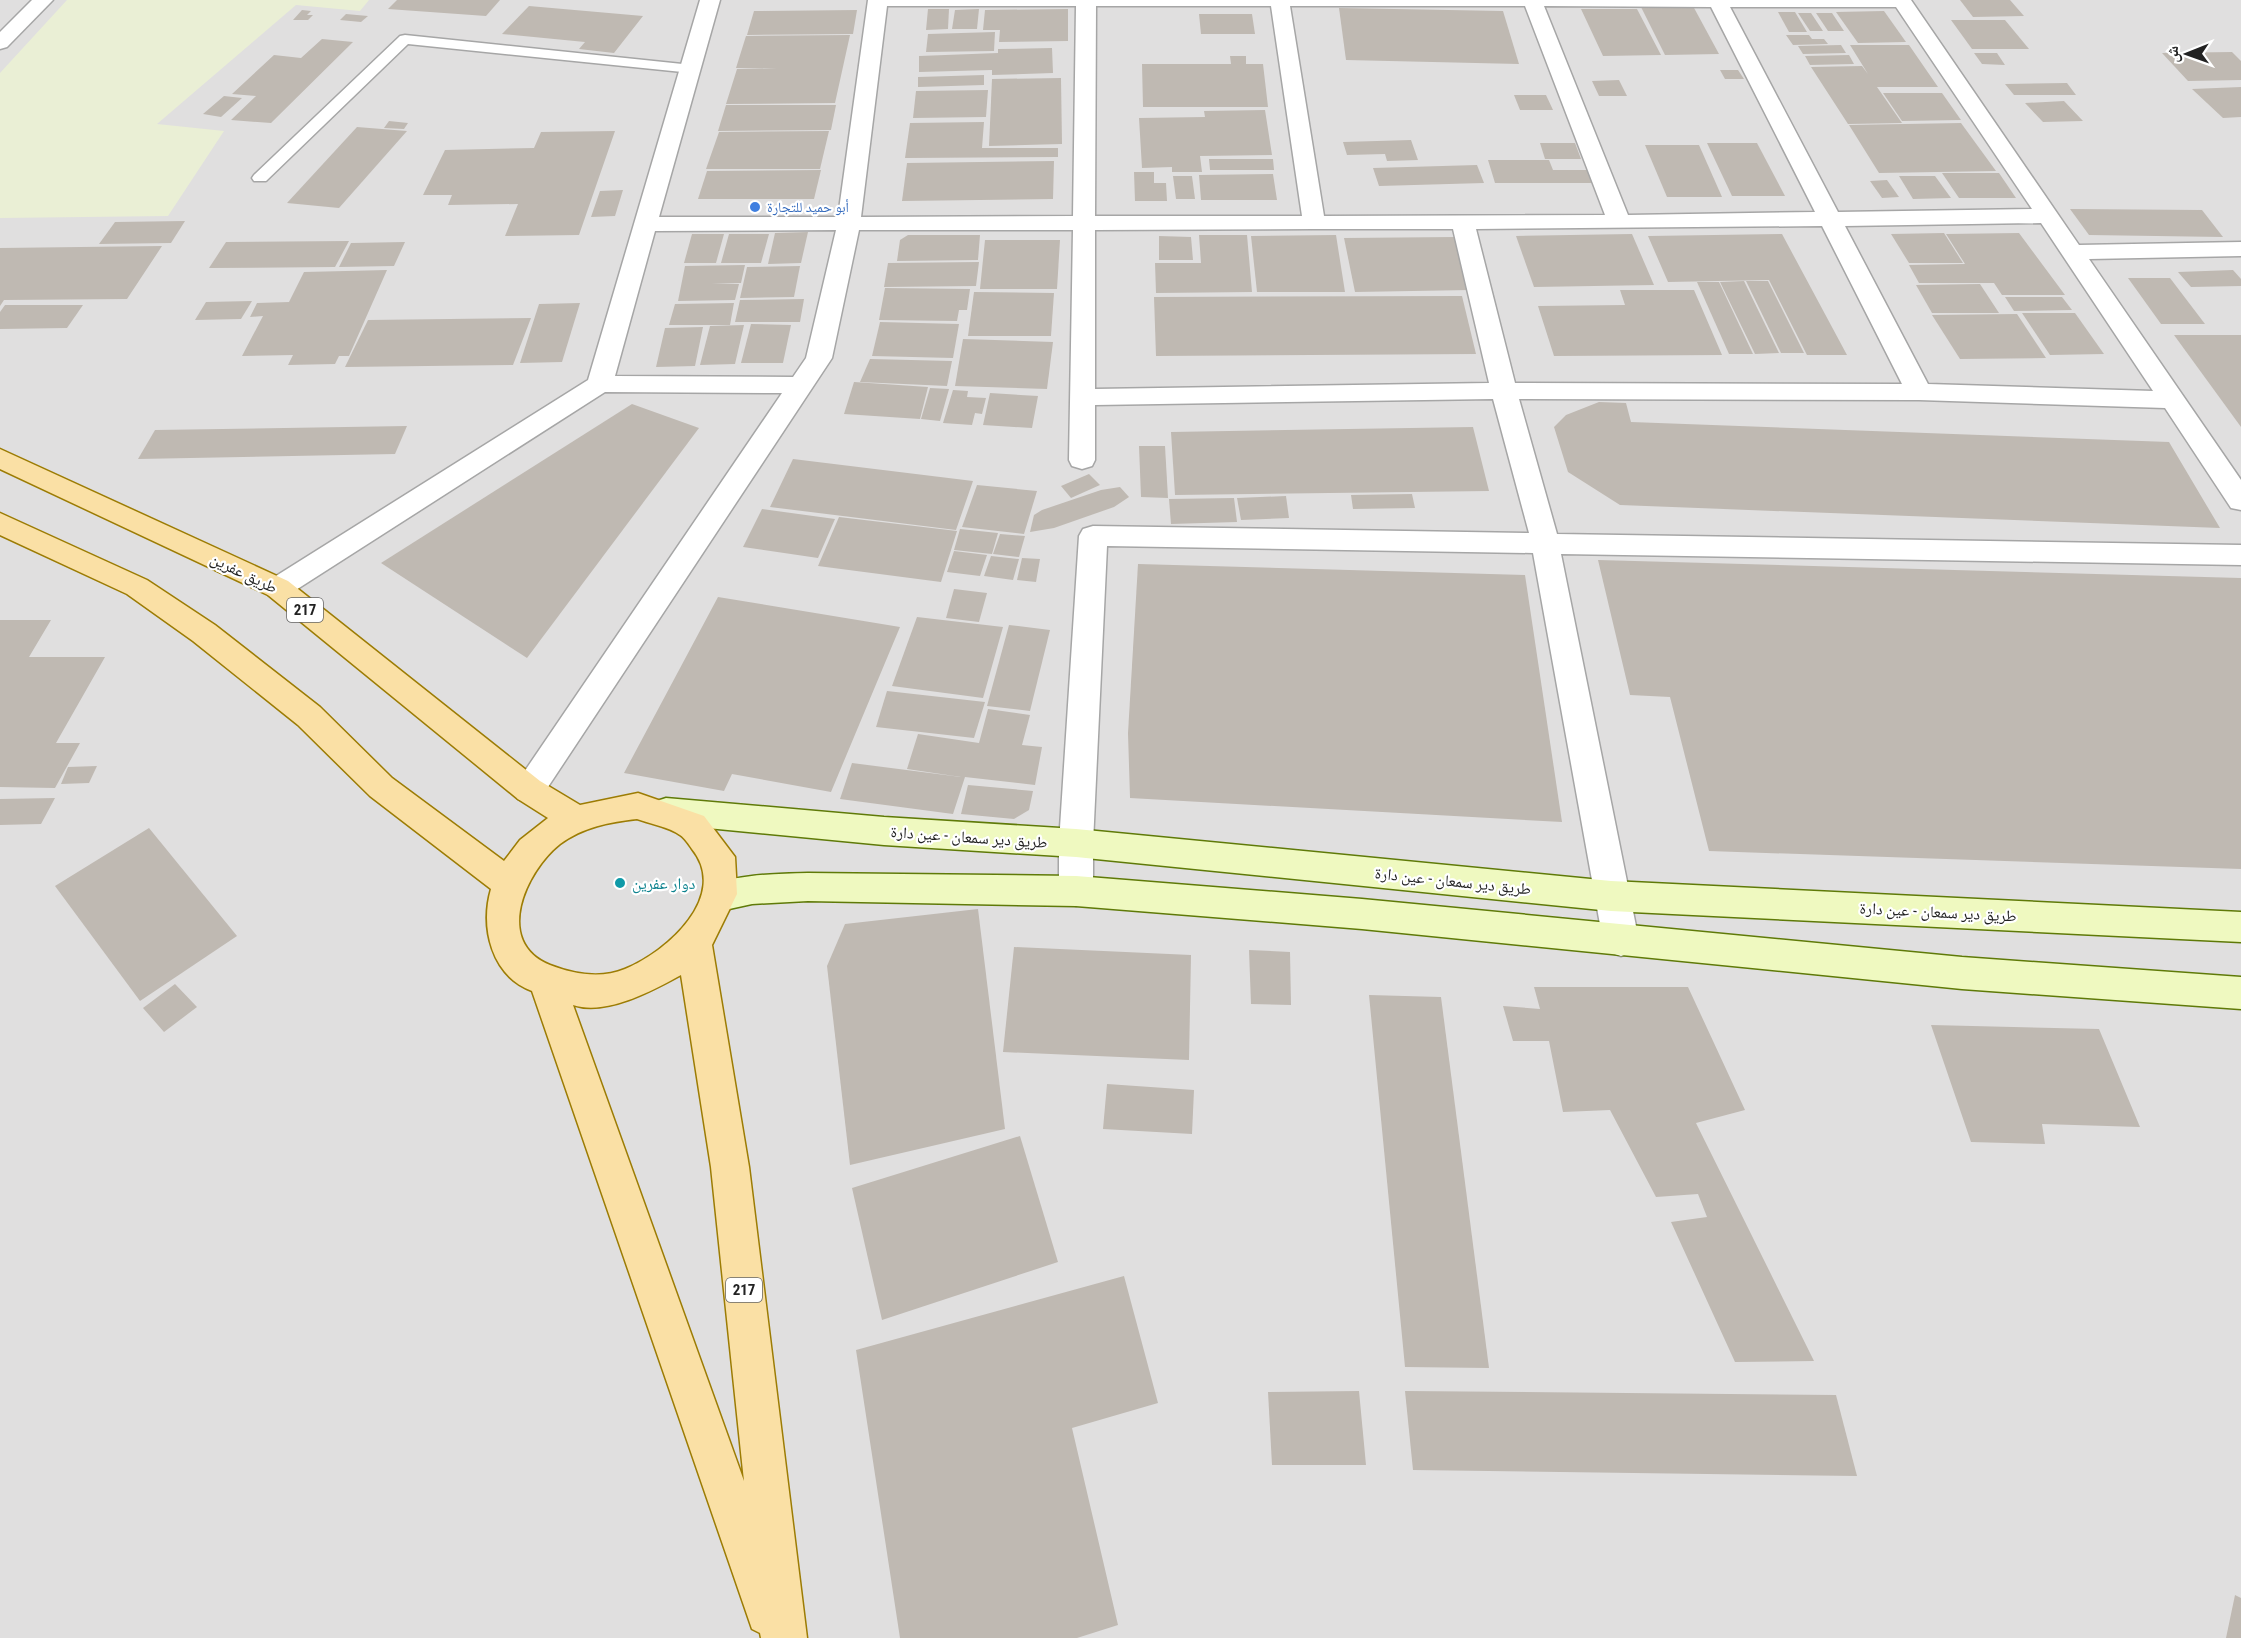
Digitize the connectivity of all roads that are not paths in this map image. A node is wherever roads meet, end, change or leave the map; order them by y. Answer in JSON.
{"nodes":[{"id":1,"x":43,"y":0,"type":"edge"},
{"id":2,"x":710,"y":0,"type":"edge"},
{"id":3,"x":878,"y":0,"type":"edge"},
{"id":4,"x":1086,"y":0,"type":"edge"},
{"id":5,"x":1280,"y":0,"type":"edge"},
{"id":6,"x":1532,"y":0,"type":"edge"},
{"id":7,"x":1717,"y":0,"type":"edge"},
{"id":8,"x":1902,"y":0,"type":"edge"},
{"id":9,"x":0,"y":43,"type":"edge"},
{"id":10,"x":692,"y":69,"type":"junction"},
{"id":11,"x":260,"y":178,"type":"dead end"},
{"id":12,"x":2048,"y":216,"type":"junction"},
{"id":13,"x":1832,"y":220,"type":"junction"},
{"id":14,"x":1085,"y":222,"type":"junction"},
{"id":15,"x":1463,"y":222,"type":"junction"},
{"id":16,"x":1619,"y":222,"type":"junction"},
{"id":17,"x":849,"y":223,"type":"junction"},
{"id":18,"x":1314,"y":223,"type":"junction"},
{"id":19,"x":647,"y":224,"type":"junction"},
{"id":20,"x":2241,"y":249,"type":"edge"},
{"id":21,"x":2073,"y":252,"type":"junction"},
{"id":22,"x":600,"y":384,"type":"junction"},
{"id":23,"x":801,"y":385,"type":"junction"},
{"id":24,"x":1504,"y":391,"type":"junction"},
{"id":25,"x":1919,"y":392,"type":"junction"},
{"id":26,"x":1084,"y":397,"type":"junction"},
{"id":27,"x":2174,"y":400,"type":"junction"},
{"id":28,"x":0,"y":458,"type":"edge"},
{"id":29,"x":1082,"y":460,"type":"dead end"},
{"id":30,"x":2241,"y":501,"type":"edge"},
{"id":31,"x":0,"y":523,"type":"edge"},
{"id":32,"x":1545,"y":542,"type":"junction"},
{"id":33,"x":2241,"y":555,"type":"edge"},
{"id":34,"x":278,"y":588,"type":"junction"},
{"id":35,"x":529,"y":790,"type":"junction"},
{"id":36,"x":666,"y":811,"type":"junction"},
{"id":37,"x":576,"y":819,"type":"junction"},
{"id":38,"x":1076,"y":843,"type":"junction"},
{"id":39,"x":508,"y":883,"type":"junction"},
{"id":40,"x":1076,"y":891,"type":"junction"},
{"id":41,"x":720,"y":896,"type":"junction"},
{"id":42,"x":1611,"y":896,"type":"junction"},
{"id":43,"x":2241,"y":927,"type":"edge"},
{"id":44,"x":1621,"y":941,"type":"junction"},
{"id":45,"x":694,"y":944,"type":"junction"},
{"id":46,"x":548,"y":983,"type":"junction"},
{"id":47,"x":2241,"y":993,"type":"edge"},
{"id":48,"x":777,"y":1638,"type":"edge"},
{"id":49,"x":784,"y":1638,"type":"edge"}],
"edges":[{"from":1,"to":9,"type":"street"},
{"from":2,"to":10,"type":"street"},
{"from":3,"to":4,"type":"street"},
{"from":3,"to":17,"type":"street"},
{"from":4,"to":5,"type":"street"},
{"from":4,"to":14,"type":"street"},
{"from":5,"to":6,"type":"street"},
{"from":5,"to":18,"type":"street"},
{"from":6,"to":7,"type":"street"},
{"from":6,"to":16,"type":"street"},
{"from":7,"to":8,"type":"street"},
{"from":7,"to":13,"type":"street"},
{"from":8,"to":12,"type":"street"},
{"from":10,"to":11,"type":"lane"},
{"from":10,"to":19,"type":"street"},
{"from":12,"to":13,"type":"street"},
{"from":12,"to":21,"type":"street"},
{"from":13,"to":16,"type":"street"},
{"from":13,"to":25,"type":"street"},
{"from":14,"to":17,"type":"street"},
{"from":14,"to":18,"type":"street"},
{"from":14,"to":26,"type":"street"},
{"from":15,"to":16,"type":"street"},
{"from":15,"to":18,"type":"street"},
{"from":15,"to":24,"type":"street"},
{"from":17,"to":19,"type":"street"},
{"from":17,"to":23,"type":"street"},
{"from":19,"to":22,"type":"street"},
{"from":20,"to":21,"type":"street"},
{"from":21,"to":27,"type":"street"},
{"from":22,"to":23,"type":"street"},
{"from":22,"to":34,"type":"street"},
{"from":23,"to":35,"type":"street"},
{"from":24,"to":25,"type":"street"},
{"from":24,"to":26,"type":"street"},
{"from":24,"to":32,"type":"street"},
{"from":25,"to":27,"type":"street"},
{"from":26,"to":29,"type":"street"},
{"from":27,"to":30,"type":"street"},
{"from":28,"to":34,"type":"main road","name":"طريق عفرين","number":"217"},
{"from":31,"to":39,"type":"main road"},
{"from":32,"to":33,"type":"street"},
{"from":32,"to":38,"type":"street"},
{"from":32,"to":42,"type":"street"},
{"from":34,"to":35,"type":"main road","name":"طريق عفرين","number":"217"},
{"from":35,"to":37,"type":"main road","name":"طريق عفرين","number":"217"},
{"from":36,"to":37,"type":"main road"},
{"from":36,"to":38,"type":"main road","name":"طريق دير سمعان - عين دارة"},
{"from":36,"to":41,"type":"main road"},
{"from":37,"to":39,"type":"main road"},
{"from":38,"to":40,"type":"street"},
{"from":38,"to":42,"type":"main road","name":"طريق دير سمعان - عين دارة"},
{"from":39,"to":46,"type":"main road"},
{"from":40,"to":41,"type":"main road"},
{"from":40,"to":44,"type":"main road"},
{"from":41,"to":45,"type":"main road"},
{"from":42,"to":43,"type":"main road","name":"طريق دير سمعان - عين دارة"},
{"from":42,"to":44,"type":"street"},
{"from":44,"to":47,"type":"main road"},
{"from":45,"to":46,"type":"main road"},
{"from":45,"to":49,"type":"main road","number":"217"},
{"from":46,"to":48,"type":"main road"}]}
